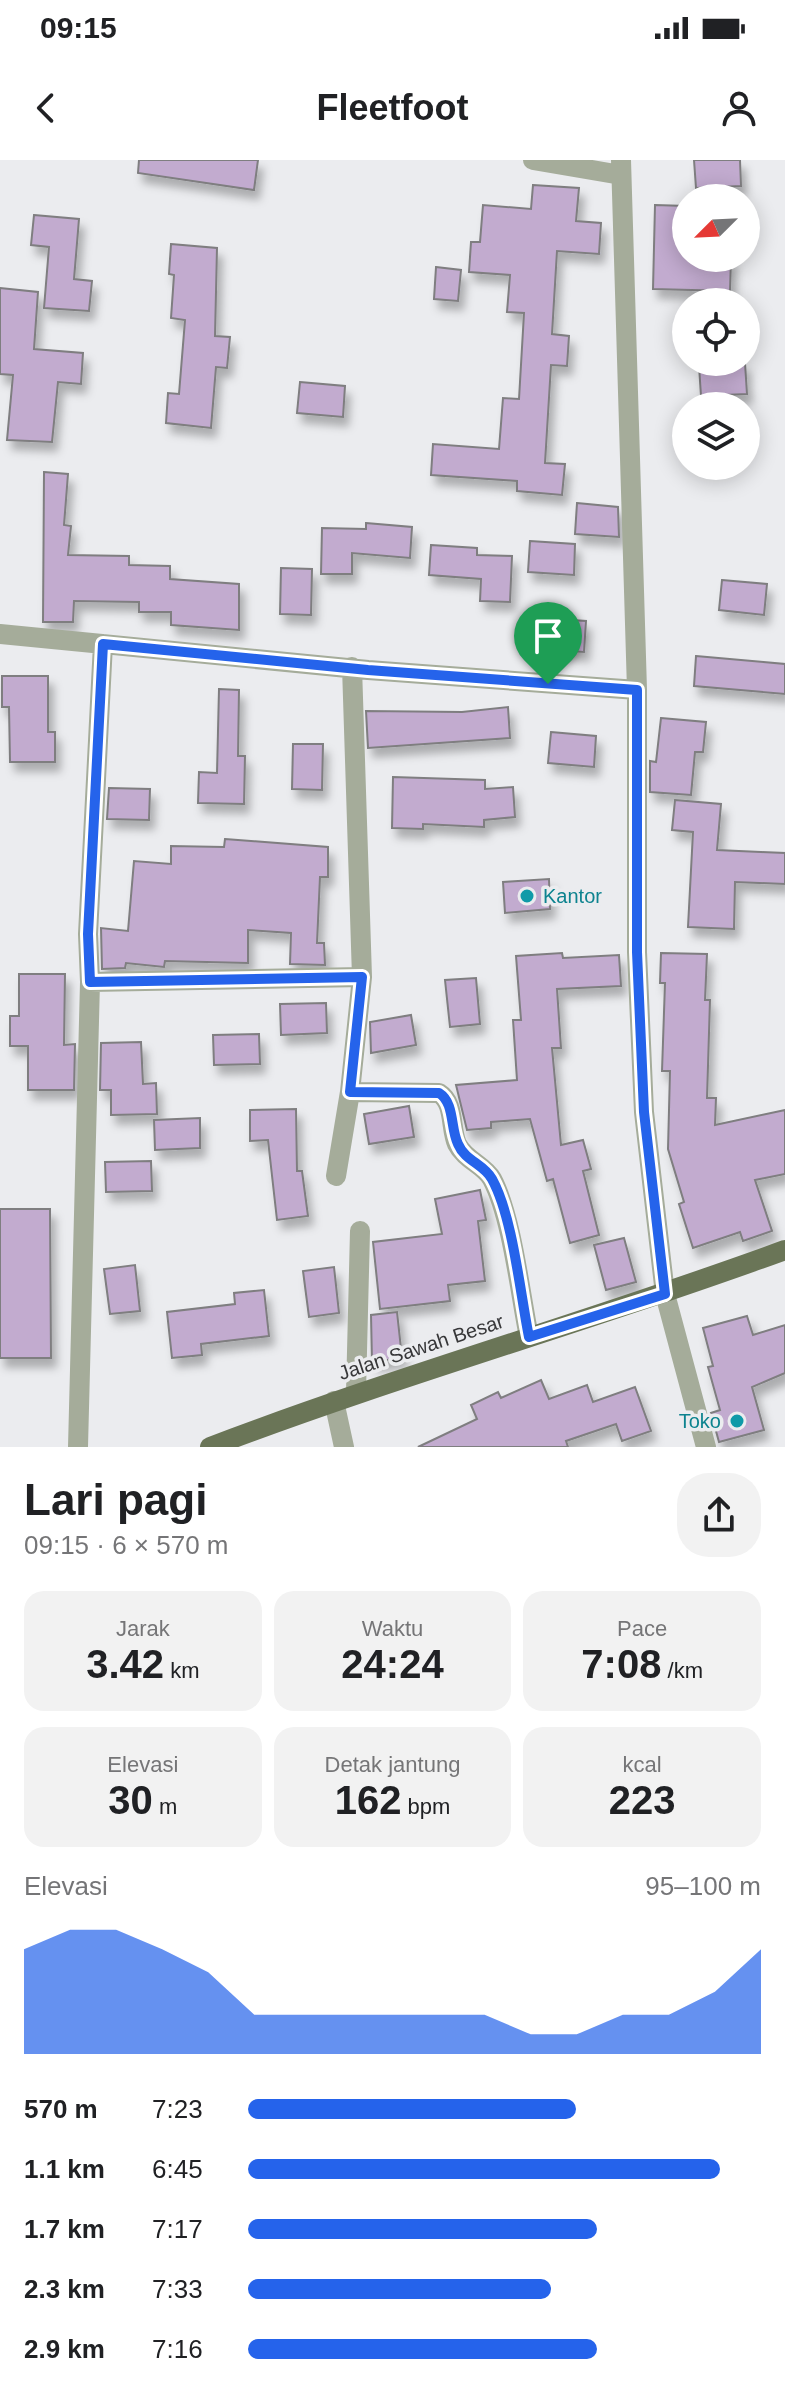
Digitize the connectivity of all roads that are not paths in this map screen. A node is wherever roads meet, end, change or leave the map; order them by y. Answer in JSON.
{"nodes":[{"id":1,"x":533,"y":160,"type":"edge"},
{"id":2,"x":621,"y":168,"type":"edge"},
{"id":3,"x":0,"y":634,"type":"edge"},
{"id":4,"x":103,"y":644,"type":"junction"},
{"id":5,"x":352,"y":667,"type":"junction"},
{"id":6,"x":637,"y":690,"type":"junction"},
{"id":7,"x":362,"y":977,"type":"junction"},
{"id":8,"x":90,"y":982,"type":"junction"},
{"id":9,"x":350,"y":1092,"type":"junction"},
{"id":10,"x":336,"y":1176,"type":"dead end"},
{"id":11,"x":360,"y":1231,"type":"dead end"},
{"id":12,"x":785,"y":1250,"type":"edge"},
{"id":13,"x":665,"y":1294,"type":"junction"},
{"id":14,"x":529,"y":1337,"type":"junction"},
{"id":15,"x":356,"y":1392,"type":"junction"},
{"id":16,"x":334,"y":1401,"type":"junction"},
{"id":17,"x":78,"y":1447,"type":"edge"},
{"id":18,"x":210,"y":1447,"type":"edge"},
{"id":19,"x":344,"y":1447,"type":"edge"},
{"id":20,"x":706,"y":1447,"type":"edge"}],
"edges":[{"from":1,"to":2,"type":"street"},
{"from":2,"to":6,"type":"street"},
{"from":3,"to":4,"type":"street"},
{"from":4,"to":5,"type":"street"},
{"from":4,"to":8,"type":"street"},
{"from":5,"to":6,"type":"street"},
{"from":5,"to":7,"type":"street"},
{"from":6,"to":13,"type":"street"},
{"from":7,"to":8,"type":"street"},
{"from":7,"to":9,"type":"street"},
{"from":8,"to":17,"type":"street"},
{"from":9,"to":10,"type":"street"},
{"from":9,"to":14,"type":"street"},
{"from":11,"to":15,"type":"street"},
{"from":12,"to":13,"type":"main road","name":"Jalan Sawah Besar"},
{"from":13,"to":14,"type":"main road","name":"Jalan Sawah Besar"},
{"from":13,"to":20,"type":"street"},
{"from":14,"to":15,"type":"main road","name":"Jalan Sawah Besar"},
{"from":15,"to":16,"type":"main road","name":"Jalan Sawah Besar"},
{"from":16,"to":18,"type":"main road","name":"Jalan Sawah Besar"},
{"from":16,"to":19,"type":"street"}]}
